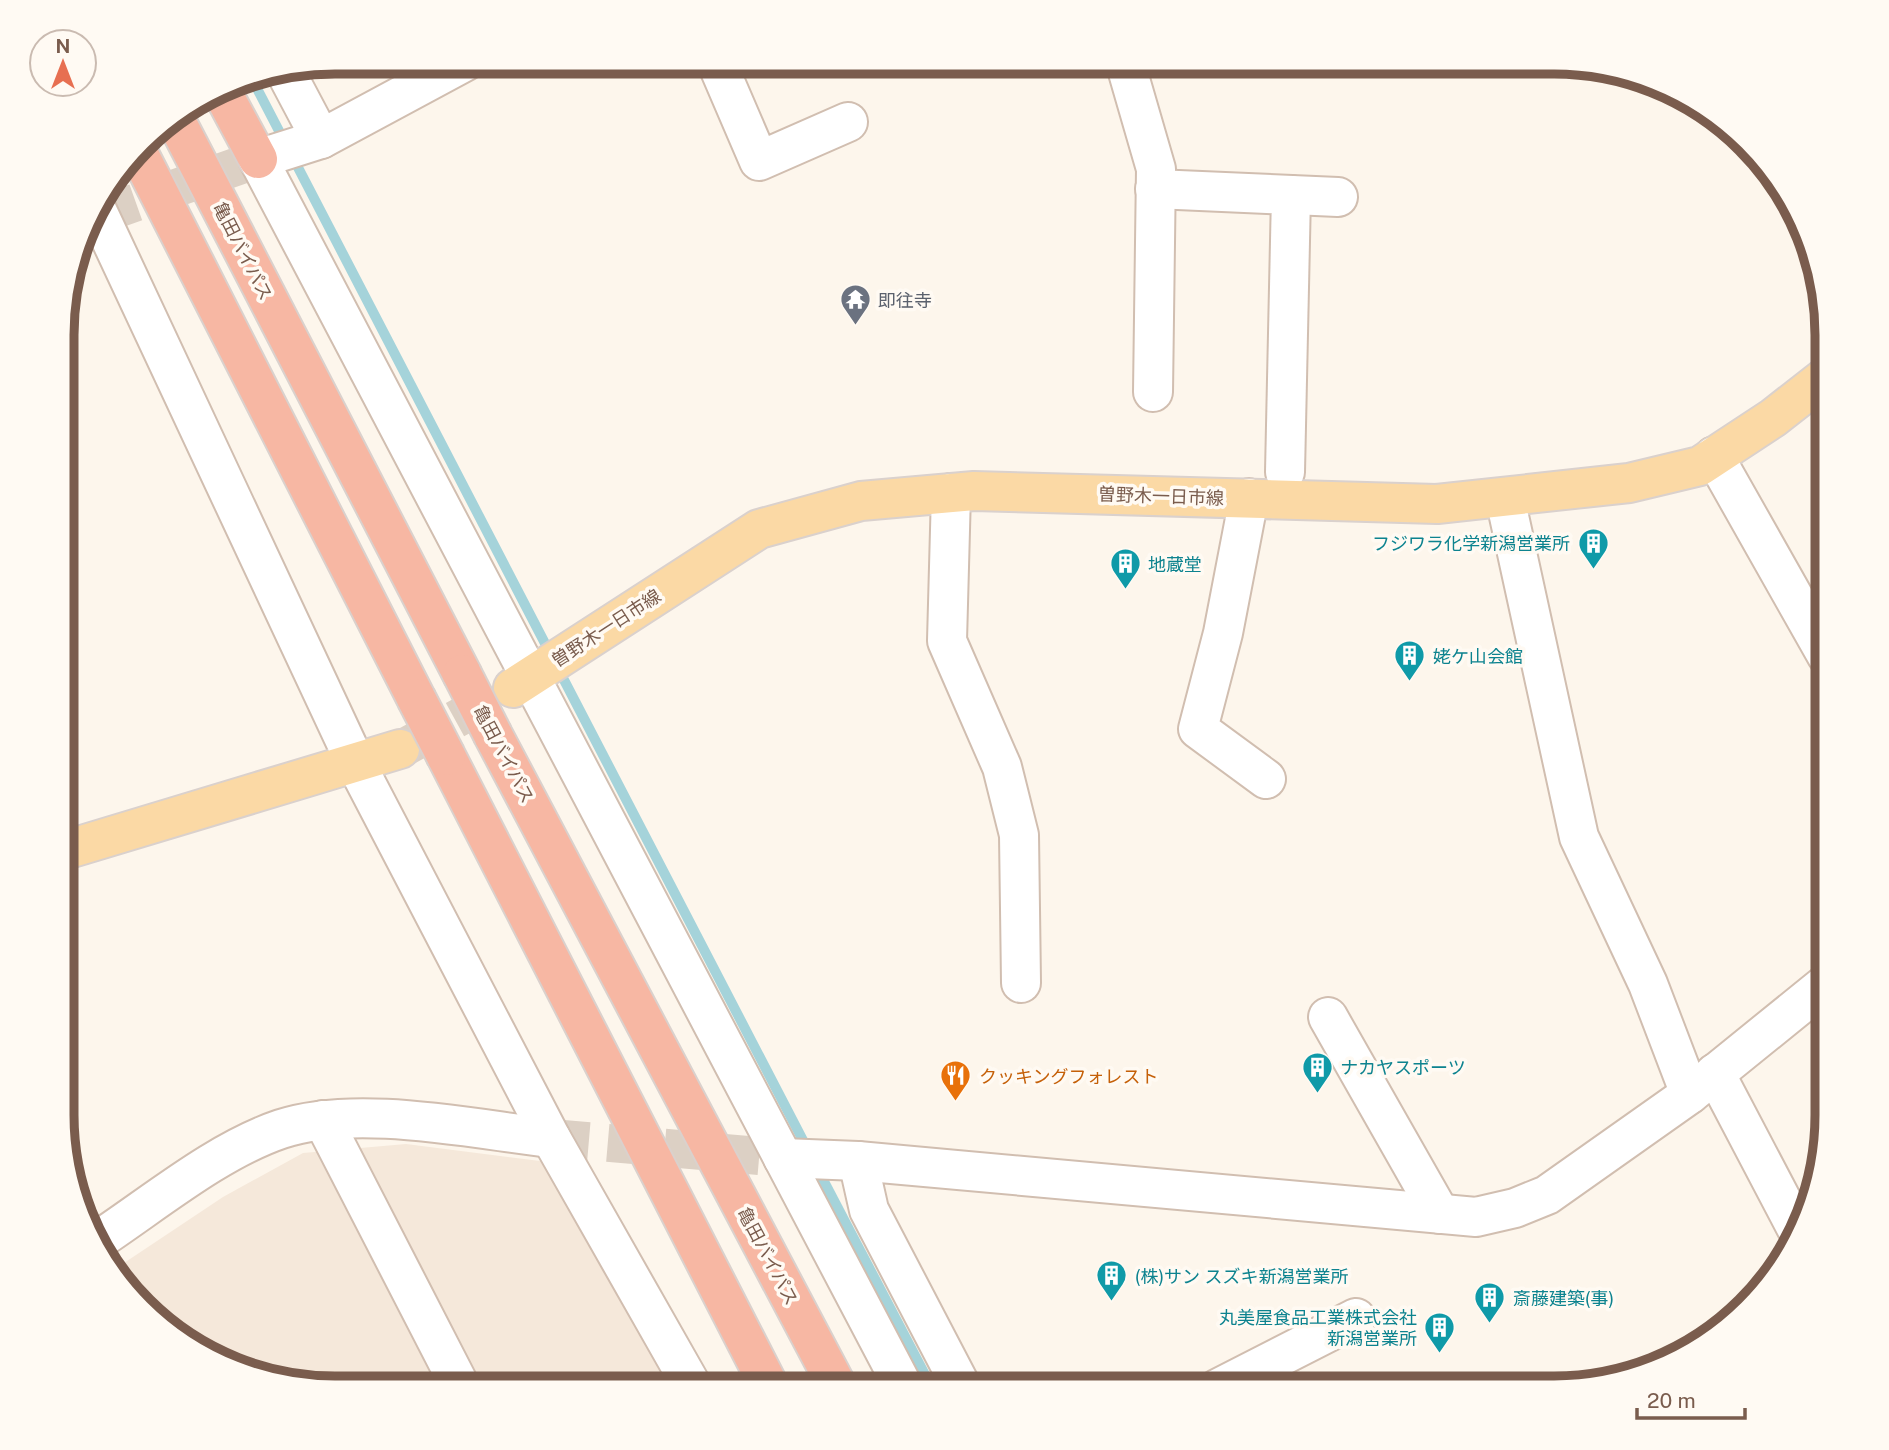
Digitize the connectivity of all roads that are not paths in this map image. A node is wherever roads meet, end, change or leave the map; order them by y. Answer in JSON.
{"nodes":[{"id":1,"x":440,"y":74,"type":"edge"},
{"id":2,"x":722,"y":74,"type":"edge"},
{"id":3,"x":1128,"y":74,"type":"edge"},
{"id":4,"x":285,"y":79,"type":"edge"},
{"id":5,"x":228,"y":96,"type":"edge"},
{"id":6,"x":848,"y":122,"type":"dead end"},
{"id":7,"x":178,"y":125,"type":"edge"},
{"id":8,"x":289,"y":149,"type":"junction"},
{"id":9,"x":141,"y":159,"type":"edge"},
{"id":10,"x":1155,"y":189,"type":"junction"},
{"id":11,"x":1291,"y":195,"type":"junction"},
{"id":12,"x":1338,"y":197,"type":"dead end"},
{"id":13,"x":99,"y":221,"type":"edge"},
{"id":14,"x":1815,"y":386,"type":"edge"},
{"id":15,"x":1153,"y":393,"type":"dead end"},
{"id":16,"x":1714,"y":456,"type":"junction"},
{"id":17,"x":1285,"y":471,"type":"dead end"},
{"id":18,"x":951,"y":493,"type":"junction"},
{"id":19,"x":1249,"y":498,"type":"junction"},
{"id":20,"x":1505,"y":498,"type":"junction"},
{"id":21,"x":1815,"y":633,"type":"edge"},
{"id":22,"x":538,"y":673,"type":"junction"},
{"id":23,"x":400,"y":749,"type":"tunnel mouth"},
{"id":24,"x":356,"y":764,"type":"junction"},
{"id":25,"x":1266,"y":779,"type":"dead end"},
{"id":26,"x":74,"y":847,"type":"edge"},
{"id":27,"x":1021,"y":983,"type":"dead end"},
{"id":28,"x":1815,"y":993,"type":"edge"},
{"id":29,"x":1328,"y":1017,"type":"dead end"},
{"id":30,"x":1703,"y":1083,"type":"junction"},
{"id":31,"x":323,"y":1120,"type":"junction"},
{"id":32,"x":551,"y":1138,"type":"junction"},
{"id":33,"x":814,"y":1159,"type":"junction"},
{"id":34,"x":1440,"y":1214,"type":"junction"},
{"id":35,"x":1793,"y":1223,"type":"edge"},
{"id":36,"x":103,"y":1237,"type":"edge"},
{"id":37,"x":1356,"y":1318,"type":"dead end"},
{"id":38,"x":455,"y":1376,"type":"edge"},
{"id":39,"x":686,"y":1376,"type":"edge"},
{"id":40,"x":764,"y":1376,"type":"edge"},
{"id":41,"x":832,"y":1376,"type":"edge"},
{"id":42,"x":899,"y":1376,"type":"edge"},
{"id":43,"x":956,"y":1376,"type":"edge"},
{"id":44,"x":1242,"y":1376,"type":"edge"}],
"edges":[{"from":1,"to":8,"type":"street"},
{"from":2,"to":6,"type":"street"},
{"from":3,"to":10,"type":"street"},
{"from":4,"to":8,"type":"street"},
{"from":5,"to":8,"type":"highway"},
{"from":7,"to":41,"type":"highway","name":"亀田バイパス","bridge":true},
{"from":8,"to":22,"type":"street"},
{"from":9,"to":40,"type":"highway","bridge":true},
{"from":10,"to":11,"type":"street"},
{"from":10,"to":15,"type":"street"},
{"from":11,"to":12,"type":"street"},
{"from":11,"to":17,"type":"street"},
{"from":13,"to":24,"type":"street"},
{"from":14,"to":16,"type":"main road","name":"曽野木一日市線"},
{"from":16,"to":20,"type":"main road","name":"曽野木一日市線"},
{"from":16,"to":21,"type":"street"},
{"from":18,"to":19,"type":"main road","name":"曽野木一日市線"},
{"from":18,"to":22,"type":"main road","name":"曽野木一日市線"},
{"from":18,"to":27,"type":"street"},
{"from":19,"to":20,"type":"main road","name":"曽野木一日市線"},
{"from":19,"to":25,"type":"street"},
{"from":20,"to":30,"type":"street"},
{"from":22,"to":33,"type":"street"},
{"from":23,"to":24,"type":"main road"},
{"from":24,"to":26,"type":"main road"},
{"from":24,"to":32,"type":"street"},
{"from":28,"to":30,"type":"street"},
{"from":29,"to":34,"type":"street"},
{"from":30,"to":34,"type":"street"},
{"from":30,"to":35,"type":"street"},
{"from":31,"to":32,"type":"street"},
{"from":31,"to":36,"type":"street"},
{"from":31,"to":38,"type":"street"},
{"from":32,"to":39,"type":"street"},
{"from":33,"to":34,"type":"street"},
{"from":33,"to":42,"type":"street"},
{"from":33,"to":43,"type":"street"},
{"from":37,"to":44,"type":"street"}]}
